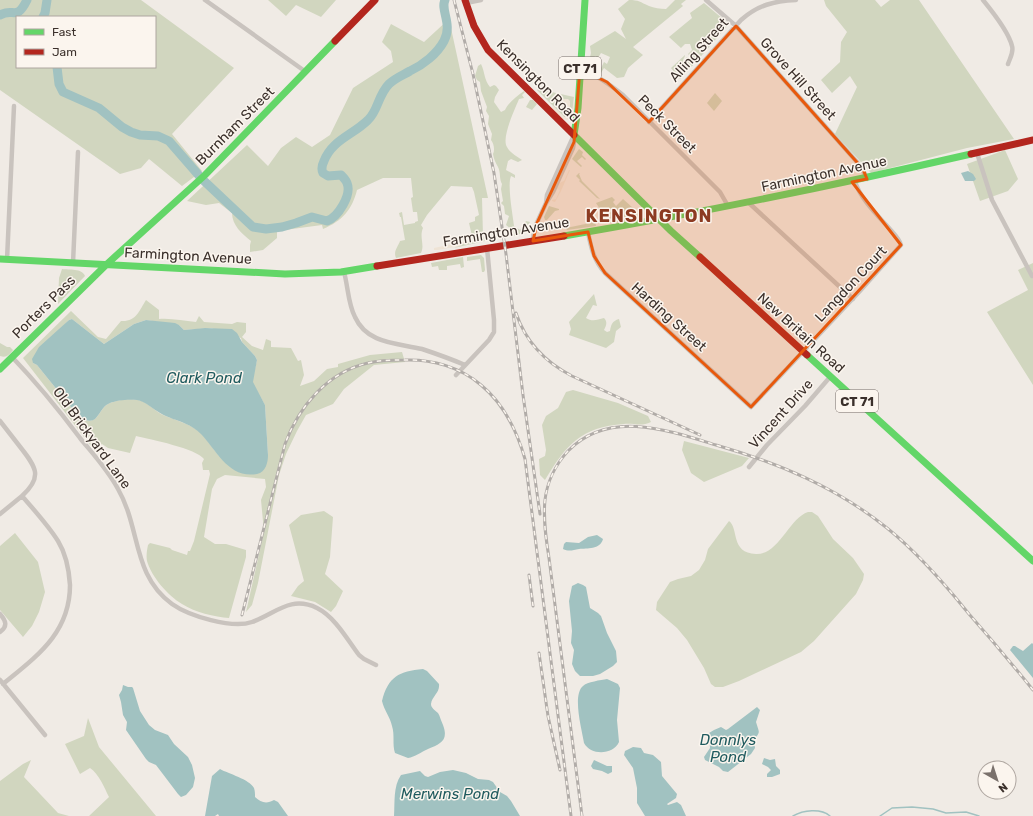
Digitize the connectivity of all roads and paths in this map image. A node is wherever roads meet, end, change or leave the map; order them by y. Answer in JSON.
{"nodes":[{"id":1,"x":205,"y":0,"type":"edge"},
{"id":2,"x":375,"y":0,"type":"edge"},
{"id":3,"x":481,"y":0,"type":"edge"},
{"id":4,"x":585,"y":0,"type":"edge"},
{"id":5,"x":706,"y":0,"type":"edge"},
{"id":6,"x":779,"y":0,"type":"edge"},
{"id":7,"x":796,"y":0,"type":"edge"},
{"id":8,"x":983,"y":0,"type":"edge"},
{"id":9,"x":465,"y":1,"type":"edge"},
{"id":10,"x":736,"y":26,"type":"junction"},
{"id":11,"x":1008,"y":64,"type":"dead end"},
{"id":12,"x":580,"y":69,"type":"junction"},
{"id":13,"x":306,"y":72,"type":"junction"},
{"id":14,"x":14,"y":106,"type":"dead end"},
{"id":15,"x":649,"y":122,"type":"junction"},
{"id":16,"x":574,"y":135,"type":"junction"},
{"id":17,"x":1033,"y":140,"type":"edge"},
{"id":18,"x":78,"y":152,"type":"dead end"},
{"id":19,"x":977,"y":153,"type":"junction"},
{"id":20,"x":867,"y":179,"type":"junction"},
{"id":21,"x":855,"y":181,"type":"junction"},
{"id":22,"x":749,"y":203,"type":"junction"},
{"id":23,"x":728,"y":206,"type":"junction"},
{"id":24,"x":659,"y":220,"type":"junction"},
{"id":25,"x":588,"y":232,"type":"junction"},
{"id":26,"x":534,"y":241,"type":"junction"},
{"id":27,"x":487,"y":248,"type":"junction"},
{"id":28,"x":4,"y":259,"type":"edge"},
{"id":29,"x":73,"y":263,"type":"junction"},
{"id":30,"x":107,"y":264,"type":"junction"},
{"id":31,"x":344,"y":272,"type":"junction"},
{"id":32,"x":1032,"y":276,"type":"dead end"},
{"id":33,"x":853,"y":299,"type":"junction"},
{"id":34,"x":803,"y":352,"type":"junction"},
{"id":35,"x":12,"y":357,"type":"junction"},
{"id":36,"x":466,"y":365,"type":"junction"},
{"id":37,"x":0,"y":369,"type":"edge"},
{"id":38,"x":456,"y":375,"type":"dead end"},
{"id":39,"x":830,"y":377,"type":"junction"},
{"id":40,"x":751,"y":407,"type":"joint"},
{"id":41,"x":0,"y":421,"type":"edge"},
{"id":42,"x":749,"y":467,"type":"dead end"},
{"id":43,"x":22,"y":496,"type":"junction"},
{"id":44,"x":0,"y":514,"type":"edge"},
{"id":45,"x":1033,"y":561,"type":"edge"},
{"id":46,"x":0,"y":614,"type":"edge"},
{"id":47,"x":0,"y":632,"type":"edge"},
{"id":48,"x":376,"y":665,"type":"dead end"},
{"id":49,"x":2,"y":682,"type":"edge"},
{"id":50,"x":45,"y":735,"type":"dead end"}],
"edges":[{"from":1,"to":13,"type":"street"},
{"from":2,"to":13,"type":"main road","name":"Burnham Street"},
{"from":3,"to":9,"type":"street"},
{"from":4,"to":12,"type":"main road","number":"CT 71"},
{"from":5,"to":10,"type":"street","name":"Grove Hill Street"},
{"from":6,"to":7,"type":"street","name":"Alling Street"},
{"from":6,"to":10,"type":"street","name":"Alling Street"},
{"from":8,"to":11,"type":"street"},
{"from":9,"to":16,"type":"main road","name":"Kensington Road"},
{"from":10,"to":15,"type":"street","name":"Alling Street"},
{"from":10,"to":20,"type":"street","name":"Grove Hill Street"},
{"from":12,"to":15,"type":"street","name":"Peck Street"},
{"from":12,"to":16,"type":"main road","number":"CT 71"},
{"from":13,"to":30,"type":"main road","name":"Burnham Street"},
{"from":14,"to":28,"type":"street"},
{"from":15,"to":23,"type":"street","name":"Peck Street"},
{"from":16,"to":24,"type":"main road","name":"New Britain Road","number":"CT 71"},
{"from":16,"to":26,"type":"street"},
{"from":17,"to":19,"type":"main road","name":"Farmington Avenue"},
{"from":18,"to":29,"type":"street"},
{"from":19,"to":20,"type":"main road","name":"Farmington Avenue"},
{"from":19,"to":32,"type":"street"},
{"from":20,"to":21,"type":"main road","name":"Farmington Avenue"},
{"from":21,"to":22,"type":"main road","name":"Farmington Avenue"},
{"from":21,"to":33,"type":"street","name":"Langdon Court"},
{"from":22,"to":23,"type":"main road","name":"Farmington Avenue"},
{"from":22,"to":33,"type":"street"},
{"from":23,"to":24,"type":"main road","name":"Farmington Avenue"},
{"from":24,"to":25,"type":"main road","name":"Farmington Avenue"},
{"from":24,"to":34,"type":"main road","name":"New Britain Road","number":"CT 71"},
{"from":25,"to":26,"type":"main road","name":"Farmington Avenue"},
{"from":25,"to":40,"type":"street","name":"Harding Street"},
{"from":26,"to":27,"type":"main road","name":"Farmington Avenue"},
{"from":27,"to":31,"type":"main road","name":"Farmington Avenue"},
{"from":27,"to":36,"type":"street"},
{"from":28,"to":29,"type":"main road","name":"Farmington Avenue"},
{"from":29,"to":30,"type":"main road","name":"Farmington Avenue"},
{"from":30,"to":31,"type":"main road","name":"Farmington Avenue"},
{"from":30,"to":35,"type":"main road","name":"Porters Pass"},
{"from":31,"to":36,"type":"street"},
{"from":33,"to":34,"type":"street","name":"Langdon Court"},
{"from":34,"to":39,"type":"main road","name":"New Britain Road","number":"CT 71"},
{"from":34,"to":40,"type":"street","name":"Langdon Court"},
{"from":35,"to":37,"type":"main road","name":"Porters Pass"},
{"from":35,"to":48,"type":"street","name":"Old Brickyard Lane"},
{"from":36,"to":38,"type":"street"},
{"from":39,"to":42,"type":"street","name":"Vincent Drive"},
{"from":39,"to":45,"type":"main road","name":"New Britain Road","number":"CT 71"},
{"from":41,"to":43,"type":"street"},
{"from":43,"to":44,"type":"street"},
{"from":43,"to":49,"type":"street"},
{"from":46,"to":47,"type":"street"},
{"from":49,"to":50,"type":"street"}]}
